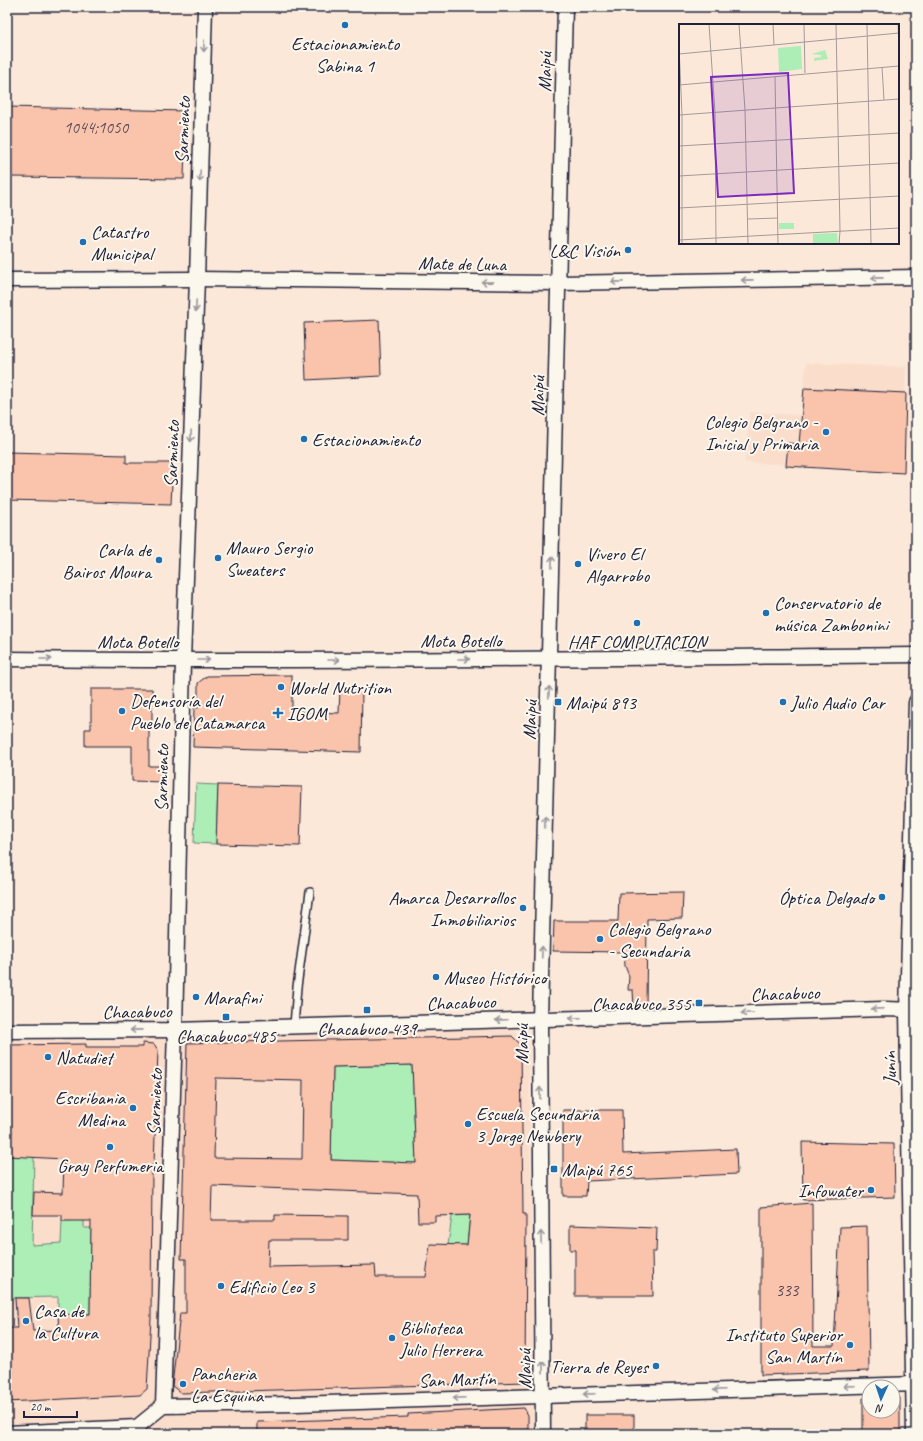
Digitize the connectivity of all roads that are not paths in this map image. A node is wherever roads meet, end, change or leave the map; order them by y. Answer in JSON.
{"nodes":[{"id":1,"x":205,"y":7,"type":"edge"},
{"id":2,"x":565,"y":7,"type":"edge"},
{"id":3,"x":916,"y":277,"type":"edge"},
{"id":4,"x":197,"y":279,"type":"junction"},
{"id":5,"x":7,"y":280,"type":"edge"},
{"id":6,"x":559,"y":283,"type":"junction"},
{"id":7,"x":916,"y":655,"type":"edge"},
{"id":8,"x":7,"y":659,"type":"edge"},
{"id":9,"x":550,"y":659,"type":"junction"},
{"id":10,"x":183,"y":660,"type":"junction"},
{"id":11,"x":916,"y":702,"type":"edge"},
{"id":12,"x":310,"y":892,"type":"dead end"},
{"id":13,"x":912,"y":1010,"type":"edge"},
{"id":14,"x":540,"y":1019,"type":"junction"},
{"id":15,"x":294,"y":1026,"type":"junction"},
{"id":16,"x":175,"y":1030,"type":"junction"},
{"id":17,"x":7,"y":1032,"type":"edge"},
{"id":18,"x":914,"y":1384,"type":"edge"},
{"id":19,"x":543,"y":1396,"type":"junction"},
{"id":20,"x":163,"y":1406,"type":"junction"},
{"id":21,"x":137,"y":1431,"type":"edge"},
{"id":22,"x":7,"y":1433,"type":"edge"},
{"id":23,"x":543,"y":1434,"type":"edge"},
{"id":24,"x":914,"y":1434,"type":"edge"}],
"edges":[{"from":1,"to":4,"type":"street","name":"Sarmiento","one_way":true},
{"from":2,"to":6,"type":"street","name":"Maipú"},
{"from":3,"to":6,"type":"street","name":"Mate de Luna","one_way":true},
{"from":4,"to":5,"type":"street","name":"Mate de Luna"},
{"from":6,"to":4,"type":"street","name":"Mate de Luna","one_way":true},
{"from":4,"to":10,"type":"street","name":"Sarmiento","one_way":true},
{"from":9,"to":6,"type":"street","name":"Maipú","one_way":true},
{"from":7,"to":9,"type":"street","name":"Mota Botello"},
{"from":8,"to":10,"type":"street","name":"Mota Botello","one_way":true},
{"from":10,"to":9,"type":"street","name":"Mota Botello","one_way":true},
{"from":14,"to":9,"type":"street","name":"Maipú","one_way":true},
{"from":10,"to":16,"type":"street","name":"Sarmiento"},
{"from":11,"to":13,"type":"street","name":"Junín"},
{"from":12,"to":15,"type":"lane"},
{"from":13,"to":14,"type":"street","name":"Chacabuco","one_way":true},
{"from":13,"to":18,"type":"street","name":"Junín"},
{"from":14,"to":15,"type":"street","name":"Chacabuco","one_way":true},
{"from":19,"to":14,"type":"street","name":"Maipú","one_way":true},
{"from":15,"to":16,"type":"street","name":"Chacabuco"},
{"from":16,"to":17,"type":"street","name":"Chacabuco","one_way":true},
{"from":16,"to":20,"type":"street","name":"Sarmiento"},
{"from":18,"to":19,"type":"street","name":"San Martín","one_way":true},
{"from":18,"to":24,"type":"street","name":"Junín"},
{"from":19,"to":20,"type":"street","name":"San Martín","one_way":true},
{"from":19,"to":23,"type":"street","name":"Maipú"},
{"from":20,"to":21,"type":"street"},
{"from":21,"to":22,"type":"street"}]}
